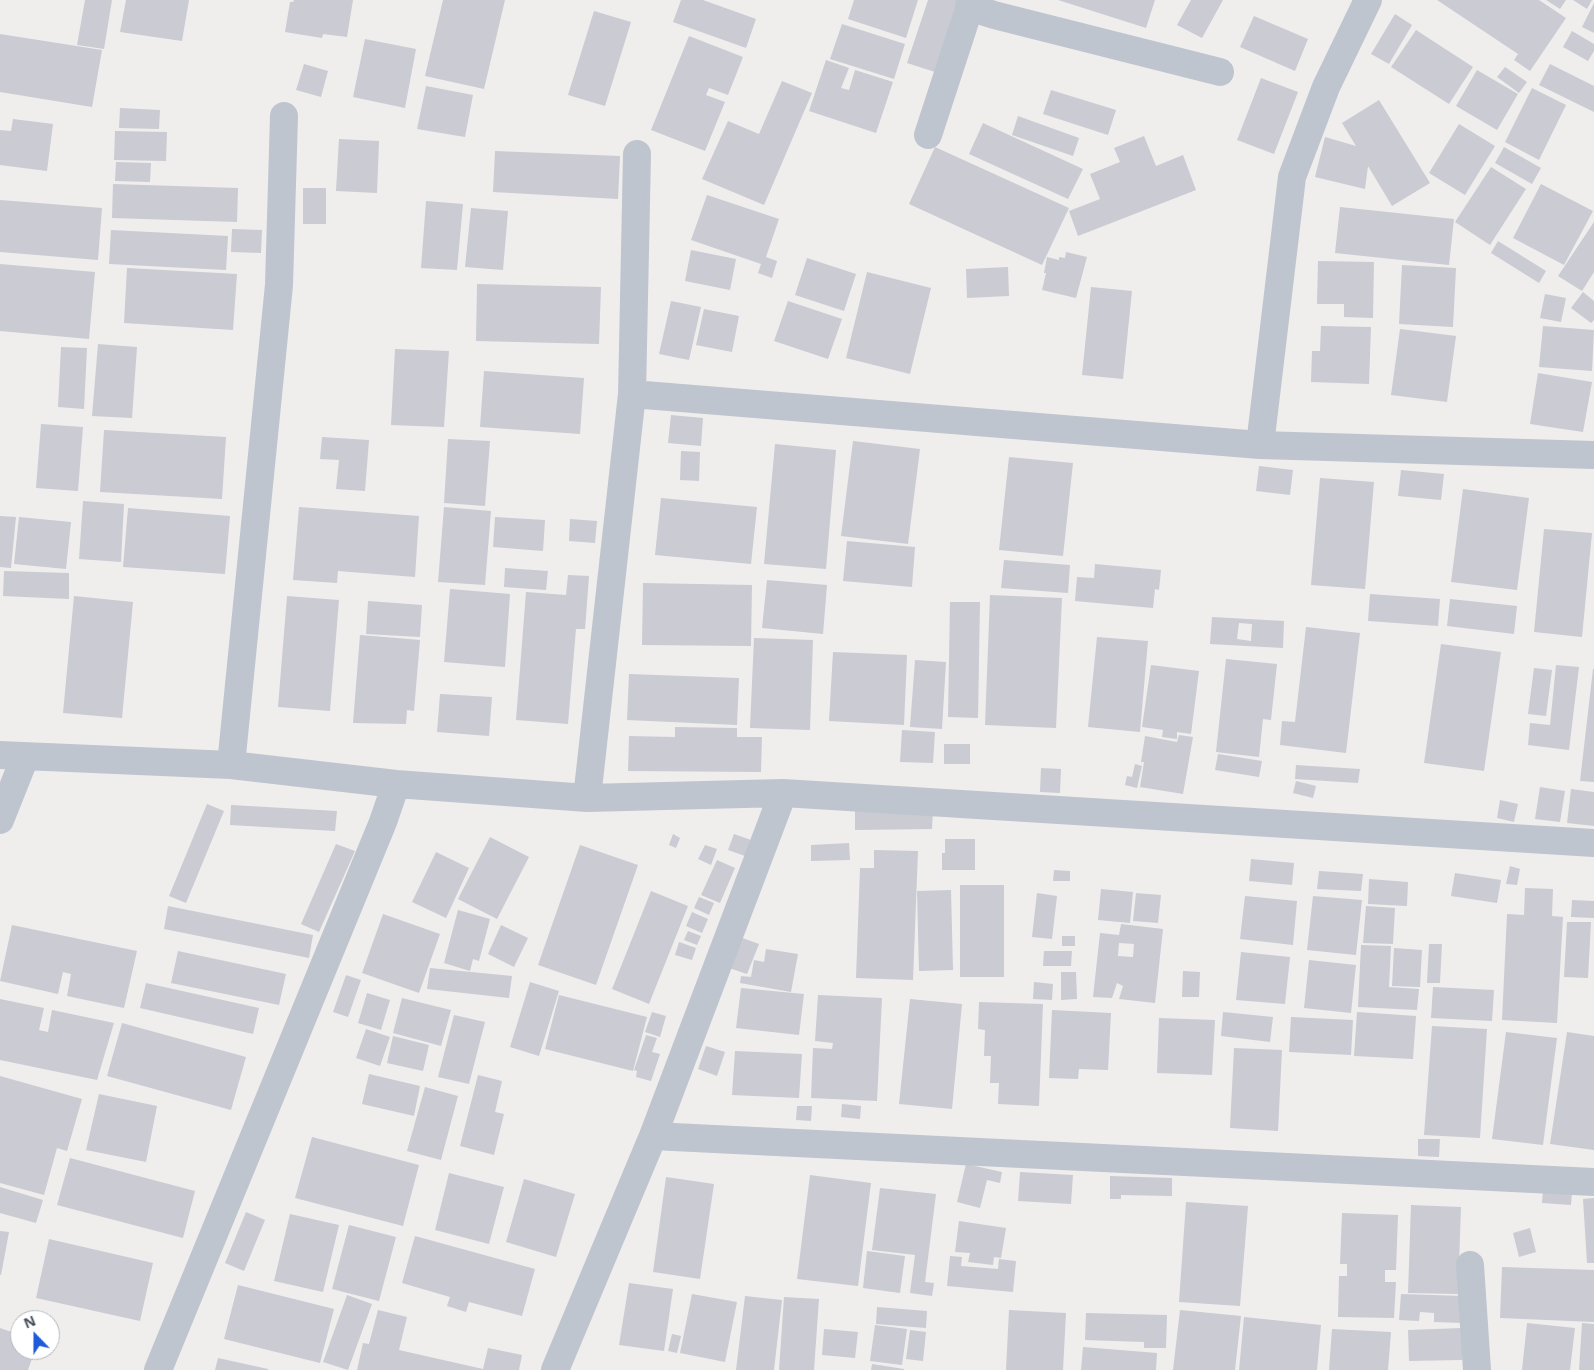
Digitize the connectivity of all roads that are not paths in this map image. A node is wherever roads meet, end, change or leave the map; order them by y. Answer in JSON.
{"nodes":[{"id":1,"x":1368,"y":0,"type":"edge"},
{"id":2,"x":971,"y":3,"type":"edge"},
{"id":3,"x":1220,"y":72,"type":"dead end"},
{"id":4,"x":284,"y":116,"type":"dead end"},
{"id":5,"x":928,"y":135,"type":"dead end"},
{"id":6,"x":636,"y":154,"type":"dead end"},
{"id":7,"x":632,"y":394,"type":"junction"},
{"id":8,"x":1260,"y":445,"type":"junction"},
{"id":9,"x":1594,"y":454,"type":"edge"},
{"id":10,"x":12,"y":756,"type":"edge"},
{"id":11,"x":231,"y":765,"type":"junction"},
{"id":12,"x":396,"y":784,"type":"junction"},
{"id":13,"x":783,"y":794,"type":"junction"},
{"id":14,"x":587,"y":798,"type":"junction"},
{"id":15,"x":0,"y":820,"type":"edge"},
{"id":16,"x":1594,"y":843,"type":"edge"},
{"id":17,"x":653,"y":1136,"type":"junction"},
{"id":18,"x":1594,"y":1182,"type":"edge"},
{"id":19,"x":1470,"y":1265,"type":"dead end"},
{"id":20,"x":158,"y":1370,"type":"edge"},
{"id":21,"x":555,"y":1370,"type":"edge"},
{"id":22,"x":1477,"y":1370,"type":"edge"}],
"edges":[{"from":1,"to":8,"type":"street"},
{"from":2,"to":3,"type":"street"},
{"from":2,"to":5,"type":"street"},
{"from":4,"to":11,"type":"street"},
{"from":6,"to":7,"type":"street"},
{"from":7,"to":8,"type":"street"},
{"from":7,"to":14,"type":"street"},
{"from":8,"to":9,"type":"street"},
{"from":10,"to":11,"type":"street"},
{"from":10,"to":15,"type":"street"},
{"from":11,"to":12,"type":"street"},
{"from":12,"to":14,"type":"street"},
{"from":12,"to":20,"type":"street"},
{"from":13,"to":14,"type":"street"},
{"from":13,"to":16,"type":"street"},
{"from":13,"to":17,"type":"street"},
{"from":17,"to":18,"type":"street"},
{"from":17,"to":21,"type":"street"},
{"from":19,"to":22,"type":"street"}]}
